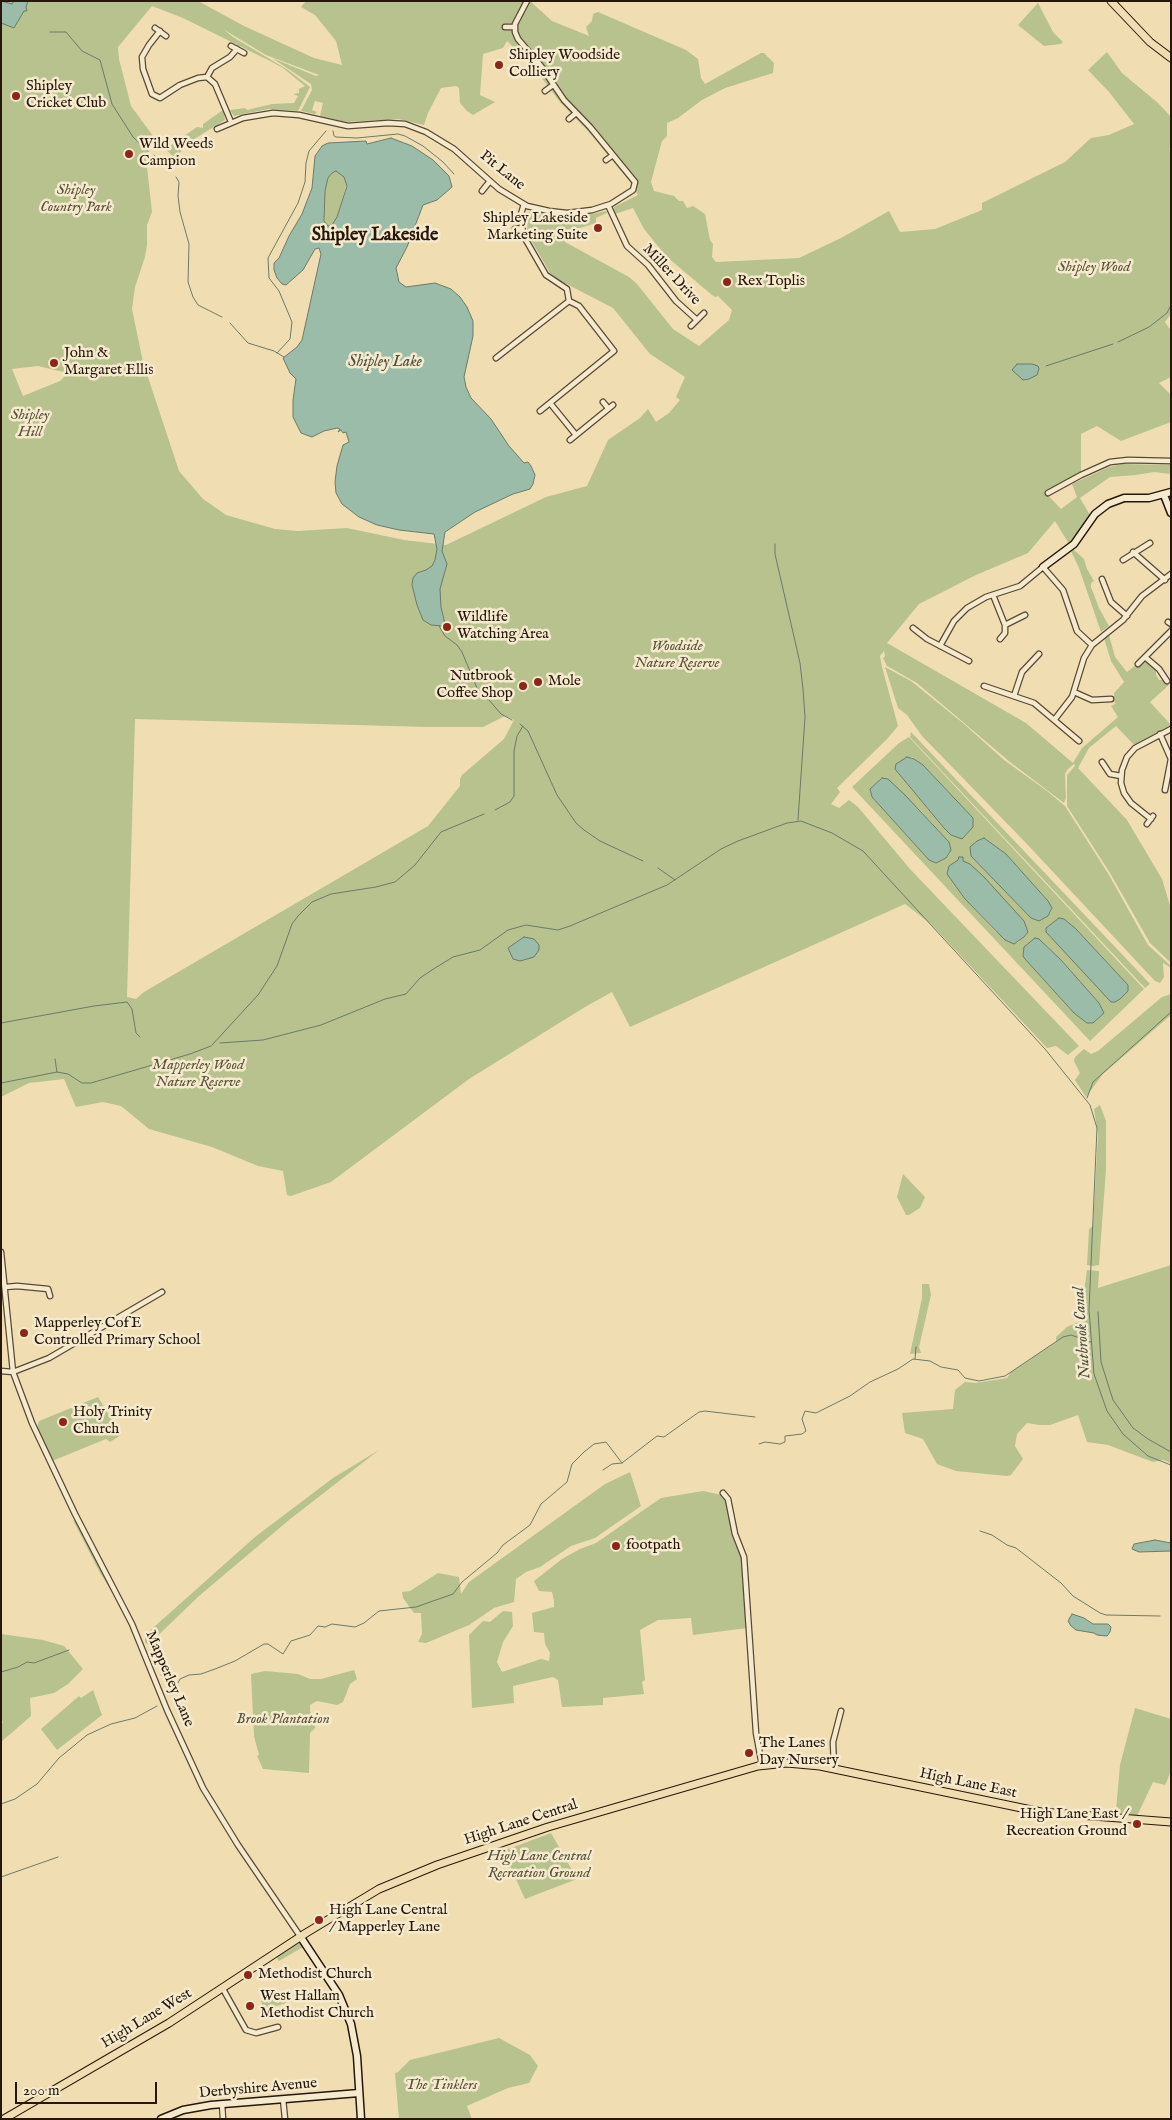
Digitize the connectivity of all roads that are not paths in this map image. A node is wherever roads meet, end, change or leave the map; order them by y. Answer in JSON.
{"nodes":[{"id":1,"x":527,"y":1,"type":"edge"},
{"id":2,"x":1111,"y":1,"type":"edge"},
{"id":3,"x":505,"y":27,"type":"dead end"},
{"id":4,"x":155,"y":28,"type":"dead end"},
{"id":5,"x":515,"y":28,"type":"junction"},
{"id":6,"x":160,"y":31,"type":"junction"},
{"id":7,"x":166,"y":36,"type":"dead end"},
{"id":8,"x":231,"y":46,"type":"dead end"},
{"id":9,"x":237,"y":49,"type":"junction"},
{"id":10,"x":244,"y":53,"type":"dead end"},
{"id":11,"x":1171,"y":58,"type":"edge"},
{"id":12,"x":207,"y":77,"type":"junction"},
{"id":13,"x":553,"y":85,"type":"junction"},
{"id":14,"x":545,"y":91,"type":"dead end"},
{"id":15,"x":576,"y":113,"type":"junction"},
{"id":16,"x":314,"y":118,"type":"junction"},
{"id":17,"x":569,"y":119,"type":"dead end"},
{"id":18,"x":231,"y":122,"type":"junction"},
{"id":19,"x":312,"y":125,"type":"dead end"},
{"id":20,"x":217,"y":129,"type":"dead end"},
{"id":21,"x":613,"y":155,"type":"junction"},
{"id":22,"x":606,"y":160,"type":"dead end"},
{"id":23,"x":490,"y":181,"type":"junction"},
{"id":24,"x":482,"y":191,"type":"dead end"},
{"id":25,"x":524,"y":204,"type":"junction"},
{"id":26,"x":608,"y":205,"type":"junction"},
{"id":27,"x":522,"y":228,"type":"junction"},
{"id":28,"x":515,"y":229,"type":"dead end"},
{"id":29,"x":627,"y":246,"type":"junction"},
{"id":30,"x":622,"y":249,"type":"dead end"},
{"id":31,"x":569,"y":301,"type":"junction"},
{"id":32,"x":704,"y":313,"type":"dead end"},
{"id":33,"x":697,"y":320,"type":"junction"},
{"id":34,"x":691,"y":326,"type":"dead end"},
{"id":35,"x":496,"y":358,"type":"dead end"},
{"id":36,"x":603,"y":402,"type":"dead end"},
{"id":37,"x":550,"y":404,"type":"junction"},
{"id":38,"x":540,"y":411,"type":"dead end"},
{"id":39,"x":576,"y":435,"type":"junction"},
{"id":40,"x":570,"y":440,"type":"dead end"},
{"id":41,"x":1171,"y":461,"type":"edge"},
{"id":42,"x":1048,"y":494,"type":"dead end"},
{"id":43,"x":1168,"y":494,"type":"edge"},
{"id":44,"x":1171,"y":513,"type":"edge"},
{"id":45,"x":1150,"y":543,"type":"dead end"},
{"id":46,"x":1133,"y":552,"type":"junction"},
{"id":47,"x":1123,"y":560,"type":"dead end"},
{"id":48,"x":1043,"y":567,"type":"junction"},
{"id":49,"x":1171,"y":574,"type":"edge"},
{"id":50,"x":1102,"y":579,"type":"dead end"},
{"id":51,"x":1165,"y":580,"type":"junction"},
{"id":52,"x":993,"y":595,"type":"junction"},
{"id":53,"x":1025,"y":615,"type":"dead end"},
{"id":54,"x":1126,"y":616,"type":"junction"},
{"id":55,"x":1005,"y":625,"type":"junction"},
{"id":56,"x":913,"y":628,"type":"dead end"},
{"id":57,"x":925,"y":630,"type":"dead end"},
{"id":58,"x":1171,"y":631,"type":"edge"},
{"id":59,"x":921,"y":635,"type":"junction"},
{"id":60,"x":1000,"y":639,"type":"dead end"},
{"id":61,"x":1092,"y":645,"type":"junction"},
{"id":62,"x":940,"y":646,"type":"junction"},
{"id":63,"x":957,"y":655,"type":"junction"},
{"id":64,"x":1039,"y":655,"type":"dead end"},
{"id":65,"x":1145,"y":656,"type":"junction"},
{"id":66,"x":954,"y":660,"type":"dead end"},
{"id":67,"x":969,"y":661,"type":"dead end"},
{"id":68,"x":1138,"y":664,"type":"dead end"},
{"id":69,"x":1167,"y":680,"type":"dead end"},
{"id":70,"x":984,"y":686,"type":"dead end"},
{"id":71,"x":993,"y":690,"type":"junction"},
{"id":72,"x":1074,"y":692,"type":"junction"},
{"id":73,"x":990,"y":696,"type":"dead end"},
{"id":74,"x":1014,"y":696,"type":"junction"},
{"id":75,"x":1111,"y":700,"type":"dead end"},
{"id":76,"x":1055,"y":719,"type":"junction"},
{"id":77,"x":1171,"y":729,"type":"edge"},
{"id":78,"x":1160,"y":734,"type":"junction"},
{"id":79,"x":1079,"y":741,"type":"dead end"},
{"id":80,"x":1102,"y":762,"type":"dead end"},
{"id":81,"x":1162,"y":775,"type":"dead end"},
{"id":82,"x":1121,"y":776,"type":"junction"},
{"id":83,"x":1167,"y":776,"type":"junction"},
{"id":84,"x":1164,"y":790,"type":"dead end"},
{"id":85,"x":1150,"y":820,"type":"dead end"},
{"id":86,"x":1,"y":1252,"type":"edge"},
{"id":87,"x":6,"y":1287,"type":"junction"},
{"id":88,"x":162,"y":1292,"type":"dead end"},
{"id":89,"x":50,"y":1296,"type":"dead end"},
{"id":90,"x":1,"y":1371,"type":"edge"},
{"id":91,"x":13,"y":1372,"type":"junction"},
{"id":92,"x":724,"y":1493,"type":"dead end"},
{"id":93,"x":841,"y":1711,"type":"dead end"},
{"id":94,"x":762,"y":1765,"type":"junction"},
{"id":95,"x":834,"y":1768,"type":"junction"},
{"id":96,"x":1171,"y":1822,"type":"edge"},
{"id":97,"x":300,"y":1936,"type":"junction"},
{"id":98,"x":223,"y":1988,"type":"junction"},
{"id":99,"x":278,"y":2027,"type":"dead end"},
{"id":100,"x":360,"y":2093,"type":"junction"},
{"id":101,"x":283,"y":2099,"type":"junction"},
{"id":102,"x":222,"y":2104,"type":"junction"},
{"id":103,"x":4,"y":2119,"type":"edge"},
{"id":104,"x":161,"y":2119,"type":"edge"},
{"id":105,"x":223,"y":2119,"type":"edge"},
{"id":106,"x":285,"y":2119,"type":"edge"},
{"id":107,"x":361,"y":2119,"type":"edge"}],
"edges":[{"from":1,"to":5,"type":"street"},
{"from":2,"to":11,"type":"main road"},
{"from":3,"to":5,"type":"street"},
{"from":4,"to":6,"type":"street"},
{"from":5,"to":13,"type":"street","name":"Pit Lane"},
{"from":6,"to":7,"type":"street"},
{"from":6,"to":12,"type":"street"},
{"from":8,"to":9,"type":"street"},
{"from":9,"to":10,"type":"street"},
{"from":9,"to":12,"type":"street"},
{"from":12,"to":18,"type":"street"},
{"from":13,"to":14,"type":"street"},
{"from":13,"to":15,"type":"street","name":"Pit Lane"},
{"from":15,"to":17,"type":"street"},
{"from":15,"to":21,"type":"street","name":"Pit Lane"},
{"from":16,"to":18,"type":"street","name":"Pit Lane"},
{"from":16,"to":19,"type":"street"},
{"from":16,"to":23,"type":"street","name":"Pit Lane"},
{"from":18,"to":20,"type":"street","name":"Pit Lane"},
{"from":21,"to":22,"type":"street"},
{"from":21,"to":26,"type":"street","name":"Pit Lane"},
{"from":23,"to":24,"type":"street"},
{"from":23,"to":25,"type":"street","name":"Pit Lane"},
{"from":25,"to":26,"type":"street","name":"Pit Lane"},
{"from":25,"to":27,"type":"street"},
{"from":26,"to":29,"type":"street","name":"Miller Drive"},
{"from":27,"to":28,"type":"street"},
{"from":27,"to":31,"type":"street"},
{"from":29,"to":30,"type":"street","name":"Miller Drive"},
{"from":29,"to":33,"type":"street","name":"Miller Drive"},
{"from":31,"to":35,"type":"street"},
{"from":31,"to":37,"type":"street"},
{"from":32,"to":33,"type":"street","name":"Miller Drive"},
{"from":33,"to":34,"type":"street","name":"Miller Drive"},
{"from":36,"to":39,"type":"street"},
{"from":37,"to":38,"type":"street"},
{"from":37,"to":39,"type":"street"},
{"from":39,"to":40,"type":"street"},
{"from":41,"to":42,"type":"street"},
{"from":43,"to":44,"type":"street"},
{"from":43,"to":48,"type":"street"},
{"from":45,"to":46,"type":"street"},
{"from":46,"to":47,"type":"street"},
{"from":46,"to":51,"type":"street"},
{"from":48,"to":52,"type":"street"},
{"from":48,"to":61,"type":"street"},
{"from":49,"to":51,"type":"street"},
{"from":50,"to":54,"type":"street"},
{"from":51,"to":54,"type":"street"},
{"from":52,"to":55,"type":"street"},
{"from":52,"to":62,"type":"street"},
{"from":53,"to":55,"type":"street"},
{"from":54,"to":61,"type":"street"},
{"from":55,"to":60,"type":"street"},
{"from":56,"to":59,"type":"street"},
{"from":57,"to":59,"type":"street"},
{"from":58,"to":65,"type":"street"},
{"from":59,"to":62,"type":"street"},
{"from":61,"to":72,"type":"street"},
{"from":62,"to":63,"type":"street"},
{"from":63,"to":66,"type":"street"},
{"from":63,"to":67,"type":"street"},
{"from":64,"to":74,"type":"street"},
{"from":65,"to":68,"type":"street"},
{"from":65,"to":69,"type":"street"},
{"from":70,"to":71,"type":"street"},
{"from":71,"to":73,"type":"street"},
{"from":71,"to":74,"type":"street"},
{"from":72,"to":75,"type":"street"},
{"from":72,"to":76,"type":"street"},
{"from":74,"to":76,"type":"street"},
{"from":76,"to":79,"type":"street"},
{"from":77,"to":78,"type":"street"},
{"from":78,"to":82,"type":"street"},
{"from":78,"to":83,"type":"street"},
{"from":80,"to":82,"type":"street"},
{"from":81,"to":83,"type":"street"},
{"from":82,"to":85,"type":"street"},
{"from":83,"to":84,"type":"street"},
{"from":86,"to":87,"type":"street","name":"Mapperley Lane"},
{"from":87,"to":89,"type":"street"},
{"from":87,"to":91,"type":"street","name":"Mapperley Lane"},
{"from":88,"to":91,"type":"street"},
{"from":90,"to":91,"type":"street"},
{"from":91,"to":97,"type":"street","name":"Mapperley Lane"},
{"from":92,"to":94,"type":"street"},
{"from":93,"to":95,"type":"street"},
{"from":94,"to":95,"type":"main road","name":"High Lane East"},
{"from":94,"to":97,"type":"main road","name":"High Lane Central"},
{"from":95,"to":96,"type":"main road","name":"High Lane East"},
{"from":97,"to":98,"type":"main road","name":"High Lane West"},
{"from":97,"to":100,"type":"street"},
{"from":98,"to":99,"type":"street"},
{"from":98,"to":103,"type":"main road","name":"High Lane West"},
{"from":100,"to":101,"type":"street","name":"Derbyshire Avenue"},
{"from":100,"to":107,"type":"street"},
{"from":101,"to":102,"type":"street","name":"Derbyshire Avenue"},
{"from":101,"to":106,"type":"street"},
{"from":102,"to":104,"type":"street","name":"Derbyshire Avenue"},
{"from":102,"to":105,"type":"street"}]}
